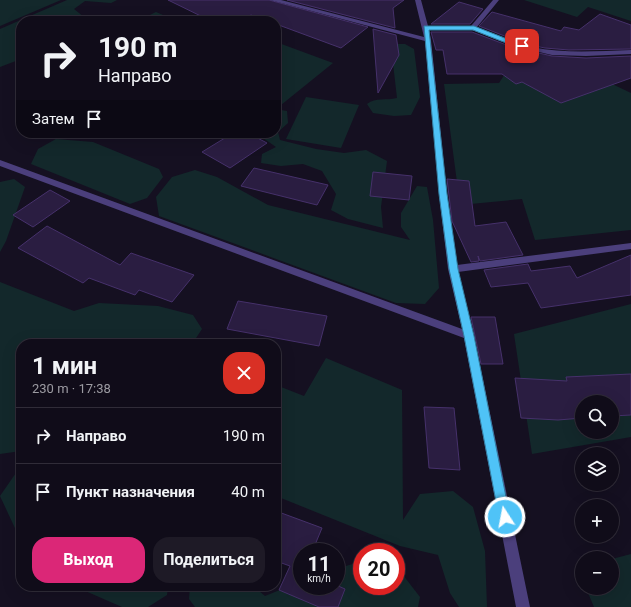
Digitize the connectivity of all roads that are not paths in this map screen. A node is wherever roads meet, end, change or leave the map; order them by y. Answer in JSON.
{"nodes":[{"id":1,"x":273,"y":0,"type":"edge"},
{"id":2,"x":418,"y":0,"type":"edge"},
{"id":3,"x":496,"y":0,"type":"edge"},
{"id":4,"x":426,"y":28,"type":"junction"},
{"id":5,"x":474,"y":28,"type":"junction"},
{"id":6,"x":428,"y":40,"type":"junction"},
{"id":7,"x":631,"y":52,"type":"edge"},
{"id":8,"x":0,"y":163,"type":"edge"},
{"id":9,"x":631,"y":246,"type":"edge"},
{"id":10,"x":453,"y":269,"type":"junction"},
{"id":11,"x":469,"y":336,"type":"junction"},
{"id":12,"x":523,"y":607,"type":"edge"}],
"edges":[{"from":1,"to":6,"type":"lane"},
{"from":2,"to":4,"type":"lane"},
{"from":3,"to":5,"type":"lane"},
{"from":4,"to":5,"type":"lane"},
{"from":4,"to":6,"type":"lane"},
{"from":5,"to":7,"type":"lane"},
{"from":6,"to":10,"type":"lane"},
{"from":8,"to":11,"type":"lane"},
{"from":9,"to":10,"type":"lane"},
{"from":10,"to":11,"type":"lane"},
{"from":11,"to":12,"type":"lane"}]}
